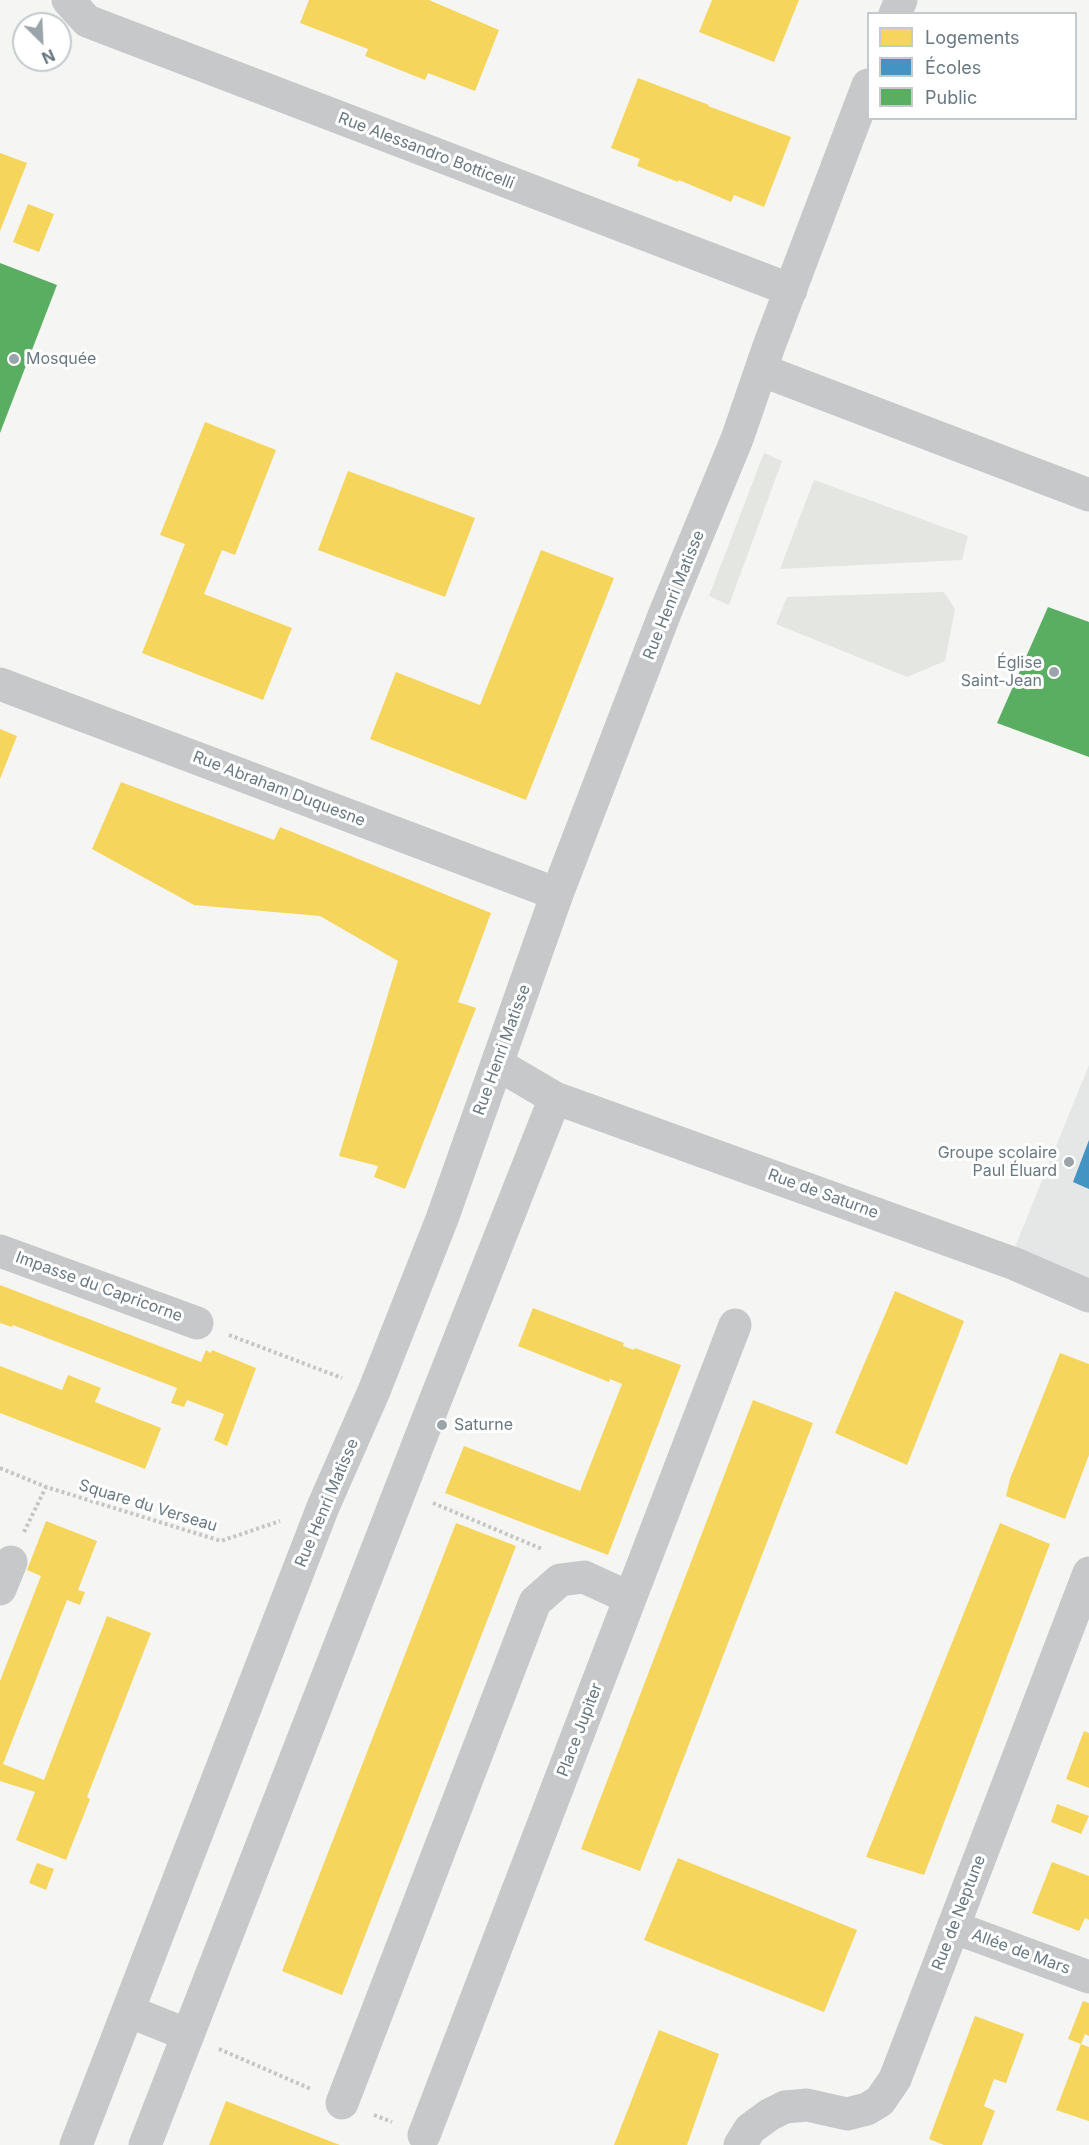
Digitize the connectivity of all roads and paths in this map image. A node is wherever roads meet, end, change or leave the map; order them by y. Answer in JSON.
{"nodes":[{"id":1,"x":68,"y":0,"type":"edge"},
{"id":2,"x":867,"y":88,"type":"edge"},
{"id":3,"x":791,"y":291,"type":"junction"},
{"id":4,"x":761,"y":370,"type":"junction"},
{"id":5,"x":1089,"y":495,"type":"edge"},
{"id":6,"x":0,"y":684,"type":"edge"},
{"id":7,"x":557,"y":894,"type":"junction"},
{"id":8,"x":497,"y":1064,"type":"junction"},
{"id":9,"x":555,"y":1098,"type":"junction"},
{"id":10,"x":0,"y":1251,"type":"edge"},
{"id":11,"x":1089,"y":1296,"type":"edge"},
{"id":12,"x":197,"y":1323,"type":"joint"},
{"id":13,"x":735,"y":1325,"type":"dead end"},
{"id":14,"x":374,"y":1390,"type":"junction"},
{"id":15,"x":0,"y":1468,"type":"edge"},
{"id":16,"x":46,"y":1487,"type":"junction"},
{"id":17,"x":400,"y":1490,"type":"junction"},
{"id":18,"x":323,"y":1507,"type":"junction"},
{"id":19,"x":549,"y":1551,"type":"dead end"},
{"id":20,"x":5,"y":1576,"type":"edge"},
{"id":21,"x":1087,"y":1586,"type":"edge"},
{"id":22,"x":630,"y":1598,"type":"junction"},
{"id":23,"x":953,"y":1927,"type":"junction"},
{"id":24,"x":1089,"y":1977,"type":"edge"},
{"id":25,"x":128,"y":2011,"type":"junction"},
{"id":26,"x":188,"y":2035,"type":"junction"},
{"id":27,"x":342,"y":2103,"type":"junction"},
{"id":28,"x":424,"y":2135,"type":"joint"},
{"id":29,"x":76,"y":2145,"type":"edge"},
{"id":30,"x":146,"y":2145,"type":"edge"},
{"id":31,"x":740,"y":2145,"type":"edge"}],
"edges":[{"from":1,"to":3,"type":"street","name":"Rue Alessandro Botticelli"},
{"from":2,"to":3,"type":"street","name":"Rue Henri Matisse"},
{"from":3,"to":4,"type":"street","name":"Rue Henri Matisse"},
{"from":4,"to":5,"type":"street"},
{"from":4,"to":7,"type":"street","name":"Rue Henri Matisse"},
{"from":6,"to":7,"type":"street","name":"Rue Abraham Duquesne"},
{"from":7,"to":8,"type":"street","name":"Rue Henri Matisse"},
{"from":8,"to":9,"type":"street","name":"Rue de Saturne"},
{"from":8,"to":14,"type":"street","name":"Rue Henri Matisse"},
{"from":9,"to":11,"type":"street","name":"Rue de Saturne"},
{"from":9,"to":17,"type":"street"},
{"from":10,"to":12,"type":"street","name":"Impasse du Capricorne"},
{"from":12,"to":14,"type":"path"},
{"from":13,"to":22,"type":"street","name":"Place Jupiter"},
{"from":14,"to":18,"type":"street","name":"Rue Henri Matisse"},
{"from":15,"to":16,"type":"path","name":"Square du Verseau"},
{"from":16,"to":18,"type":"path","name":"Square du Verseau"},
{"from":16,"to":20,"type":"path"},
{"from":17,"to":19,"type":"path"},
{"from":17,"to":26,"type":"street"},
{"from":18,"to":25,"type":"street","name":"Rue Henri Matisse"},
{"from":21,"to":23,"type":"street","name":"Rue de Neptune"},
{"from":22,"to":27,"type":"street"},
{"from":22,"to":28,"type":"street","name":"Place Jupiter"},
{"from":23,"to":24,"type":"street","name":"Allée de Mars"},
{"from":23,"to":31,"type":"street","name":"Rue de Neptune"},
{"from":25,"to":26,"type":"street"},
{"from":25,"to":29,"type":"street","name":"Rue Henri Matisse"},
{"from":26,"to":27,"type":"path"},
{"from":26,"to":30,"type":"street"},
{"from":27,"to":28,"type":"path"}]}
